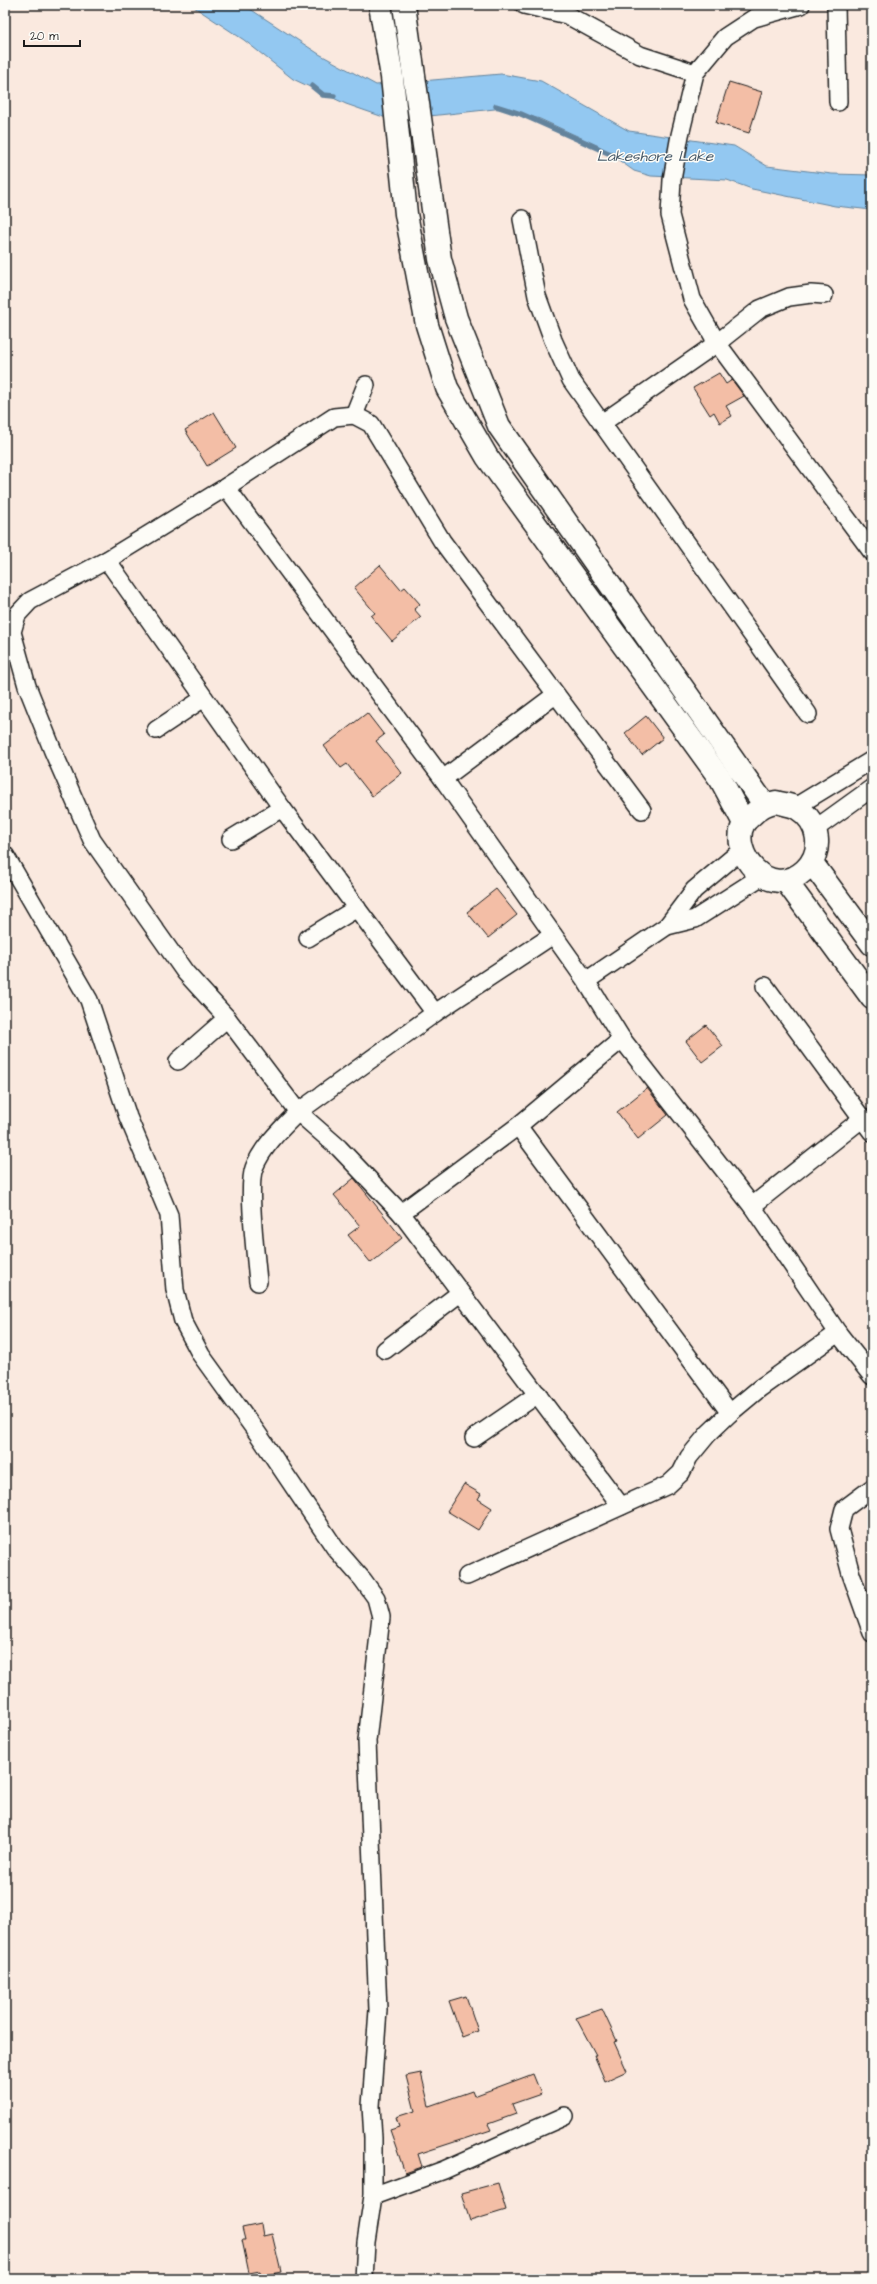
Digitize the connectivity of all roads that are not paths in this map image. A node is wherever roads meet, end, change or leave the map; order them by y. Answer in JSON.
{"nodes":[{"id":1,"x":380,"y":5,"type":"edge"},
{"id":2,"x":404,"y":5,"type":"edge"},
{"id":3,"x":524,"y":5,"type":"edge"},
{"id":4,"x":801,"y":5,"type":"edge"},
{"id":5,"x":836,"y":5,"type":"edge"},
{"id":6,"x":579,"y":12,"type":"edge"},
{"id":7,"x":695,"y":74,"type":"junction"},
{"id":8,"x":402,"y":75,"type":"junction"},
{"id":9,"x":838,"y":102,"type":"dead end"},
{"id":10,"x":522,"y":219,"type":"dead end"},
{"id":11,"x":824,"y":295,"type":"dead end"},
{"id":12,"x":717,"y":343,"type":"junction"},
{"id":13,"x":366,"y":385,"type":"dead end"},
{"id":14,"x":354,"y":415,"type":"junction"},
{"id":15,"x":602,"y":423,"type":"junction"},
{"id":16,"x":226,"y":487,"type":"junction"},
{"id":17,"x":872,"y":552,"type":"edge"},
{"id":18,"x":106,"y":560,"type":"junction"},
{"id":19,"x":555,"y":696,"type":"junction"},
{"id":20,"x":204,"y":698,"type":"junction"},
{"id":21,"x":808,"y":714,"type":"dead end"},
{"id":22,"x":156,"y":730,"type":"dead end"},
{"id":23,"x":872,"y":760,"type":"edge"},
{"id":24,"x":442,"y":779,"type":"junction"},
{"id":25,"x":872,"y":788,"type":"edge"},
{"id":26,"x":764,"y":804,"type":"junction"},
{"id":27,"x":795,"y":807,"type":"junction"},
{"id":28,"x":282,"y":808,"type":"junction"},
{"id":29,"x":642,"y":810,"type":"dead end"},
{"id":30,"x":744,"y":823,"type":"junction"},
{"id":31,"x":816,"y":829,"type":"junction"},
{"id":32,"x":231,"y":840,"type":"dead end"},
{"id":33,"x":743,"y":849,"type":"junction"},
{"id":34,"x":5,"y":855,"type":"edge"},
{"id":35,"x":812,"y":863,"type":"junction"},
{"id":36,"x":762,"y":876,"type":"junction"},
{"id":37,"x":786,"y":881,"type":"junction"},
{"id":38,"x":357,"y":908,"type":"junction"},
{"id":39,"x":667,"y":926,"type":"junction"},
{"id":40,"x":553,"y":935,"type":"junction"},
{"id":41,"x":308,"y":938,"type":"dead end"},
{"id":42,"x":872,"y":944,"type":"edge"},
{"id":43,"x":586,"y":981,"type":"junction"},
{"id":44,"x":765,"y":986,"type":"dead end"},
{"id":45,"x":872,"y":998,"type":"edge"},
{"id":46,"x":434,"y":1013,"type":"junction"},
{"id":47,"x":227,"y":1018,"type":"junction"},
{"id":48,"x":622,"y":1039,"type":"junction"},
{"id":49,"x":178,"y":1061,"type":"dead end"},
{"id":50,"x":298,"y":1112,"type":"junction"},
{"id":51,"x":867,"y":1125,"type":"edge"},
{"id":52,"x":518,"y":1126,"type":"junction"},
{"id":53,"x":752,"y":1206,"type":"junction"},
{"id":54,"x":401,"y":1213,"type":"junction"},
{"id":55,"x":258,"y":1282,"type":"dead end"},
{"id":56,"x":460,"y":1293,"type":"junction"},
{"id":57,"x":838,"y":1333,"type":"junction"},
{"id":58,"x":385,"y":1350,"type":"dead end"},
{"id":59,"x":872,"y":1376,"type":"edge"},
{"id":60,"x":538,"y":1394,"type":"junction"},
{"id":61,"x":730,"y":1412,"type":"junction"},
{"id":62,"x":474,"y":1438,"type":"dead end"},
{"id":63,"x":872,"y":1488,"type":"edge"},
{"id":64,"x":621,"y":1506,"type":"junction"},
{"id":65,"x":467,"y":1576,"type":"dead end"},
{"id":66,"x":872,"y":1633,"type":"edge"},
{"id":67,"x":565,"y":2116,"type":"dead end"},
{"id":68,"x":373,"y":2196,"type":"junction"},
{"id":69,"x":364,"y":2279,"type":"edge"}],
"edges":[{"from":1,"to":8,"type":"street"},
{"from":2,"to":8,"type":"street"},
{"from":3,"to":6,"type":"street"},
{"from":4,"to":7,"type":"street"},
{"from":5,"to":9,"type":"street"},
{"from":6,"to":7,"type":"street"},
{"from":7,"to":12,"type":"street"},
{"from":8,"to":26,"type":"street"},
{"from":8,"to":30,"type":"street"},
{"from":10,"to":15,"type":"street"},
{"from":11,"to":12,"type":"street"},
{"from":12,"to":15,"type":"street"},
{"from":12,"to":17,"type":"street"},
{"from":13,"to":14,"type":"street"},
{"from":14,"to":16,"type":"street"},
{"from":14,"to":19,"type":"street"},
{"from":15,"to":21,"type":"street"},
{"from":16,"to":18,"type":"street"},
{"from":16,"to":24,"type":"street"},
{"from":18,"to":20,"type":"street"},
{"from":18,"to":47,"type":"street"},
{"from":19,"to":24,"type":"street"},
{"from":19,"to":29,"type":"street"},
{"from":20,"to":22,"type":"street"},
{"from":20,"to":28,"type":"street"},
{"from":23,"to":27,"type":"street"},
{"from":24,"to":40,"type":"street"},
{"from":25,"to":31,"type":"street"},
{"from":26,"to":27,"type":"street"},
{"from":26,"to":30,"type":"street"},
{"from":27,"to":31,"type":"street"},
{"from":28,"to":32,"type":"street"},
{"from":28,"to":38,"type":"street"},
{"from":30,"to":33,"type":"street"},
{"from":31,"to":35,"type":"street"},
{"from":33,"to":36,"type":"street"},
{"from":33,"to":39,"type":"street"},
{"from":34,"to":68,"type":"street"},
{"from":35,"to":37,"type":"street"},
{"from":35,"to":42,"type":"street"},
{"from":36,"to":37,"type":"street"},
{"from":36,"to":39,"type":"street"},
{"from":37,"to":45,"type":"street"},
{"from":38,"to":41,"type":"street"},
{"from":38,"to":46,"type":"street"},
{"from":39,"to":43,"type":"street"},
{"from":40,"to":43,"type":"street"},
{"from":40,"to":46,"type":"street"},
{"from":43,"to":48,"type":"street"},
{"from":44,"to":51,"type":"street"},
{"from":46,"to":50,"type":"street"},
{"from":47,"to":49,"type":"street"},
{"from":47,"to":50,"type":"street"},
{"from":48,"to":52,"type":"street"},
{"from":48,"to":53,"type":"street"},
{"from":50,"to":54,"type":"street"},
{"from":50,"to":55,"type":"street"},
{"from":51,"to":53,"type":"street"},
{"from":52,"to":54,"type":"street"},
{"from":52,"to":61,"type":"street"},
{"from":53,"to":57,"type":"street"},
{"from":54,"to":56,"type":"street"},
{"from":56,"to":58,"type":"street"},
{"from":56,"to":60,"type":"street"},
{"from":57,"to":59,"type":"street"},
{"from":57,"to":61,"type":"street"},
{"from":60,"to":62,"type":"street"},
{"from":60,"to":64,"type":"street"},
{"from":61,"to":64,"type":"street"},
{"from":63,"to":66,"type":"street"},
{"from":64,"to":65,"type":"street"},
{"from":67,"to":68,"type":"street"},
{"from":68,"to":69,"type":"street"}]}
